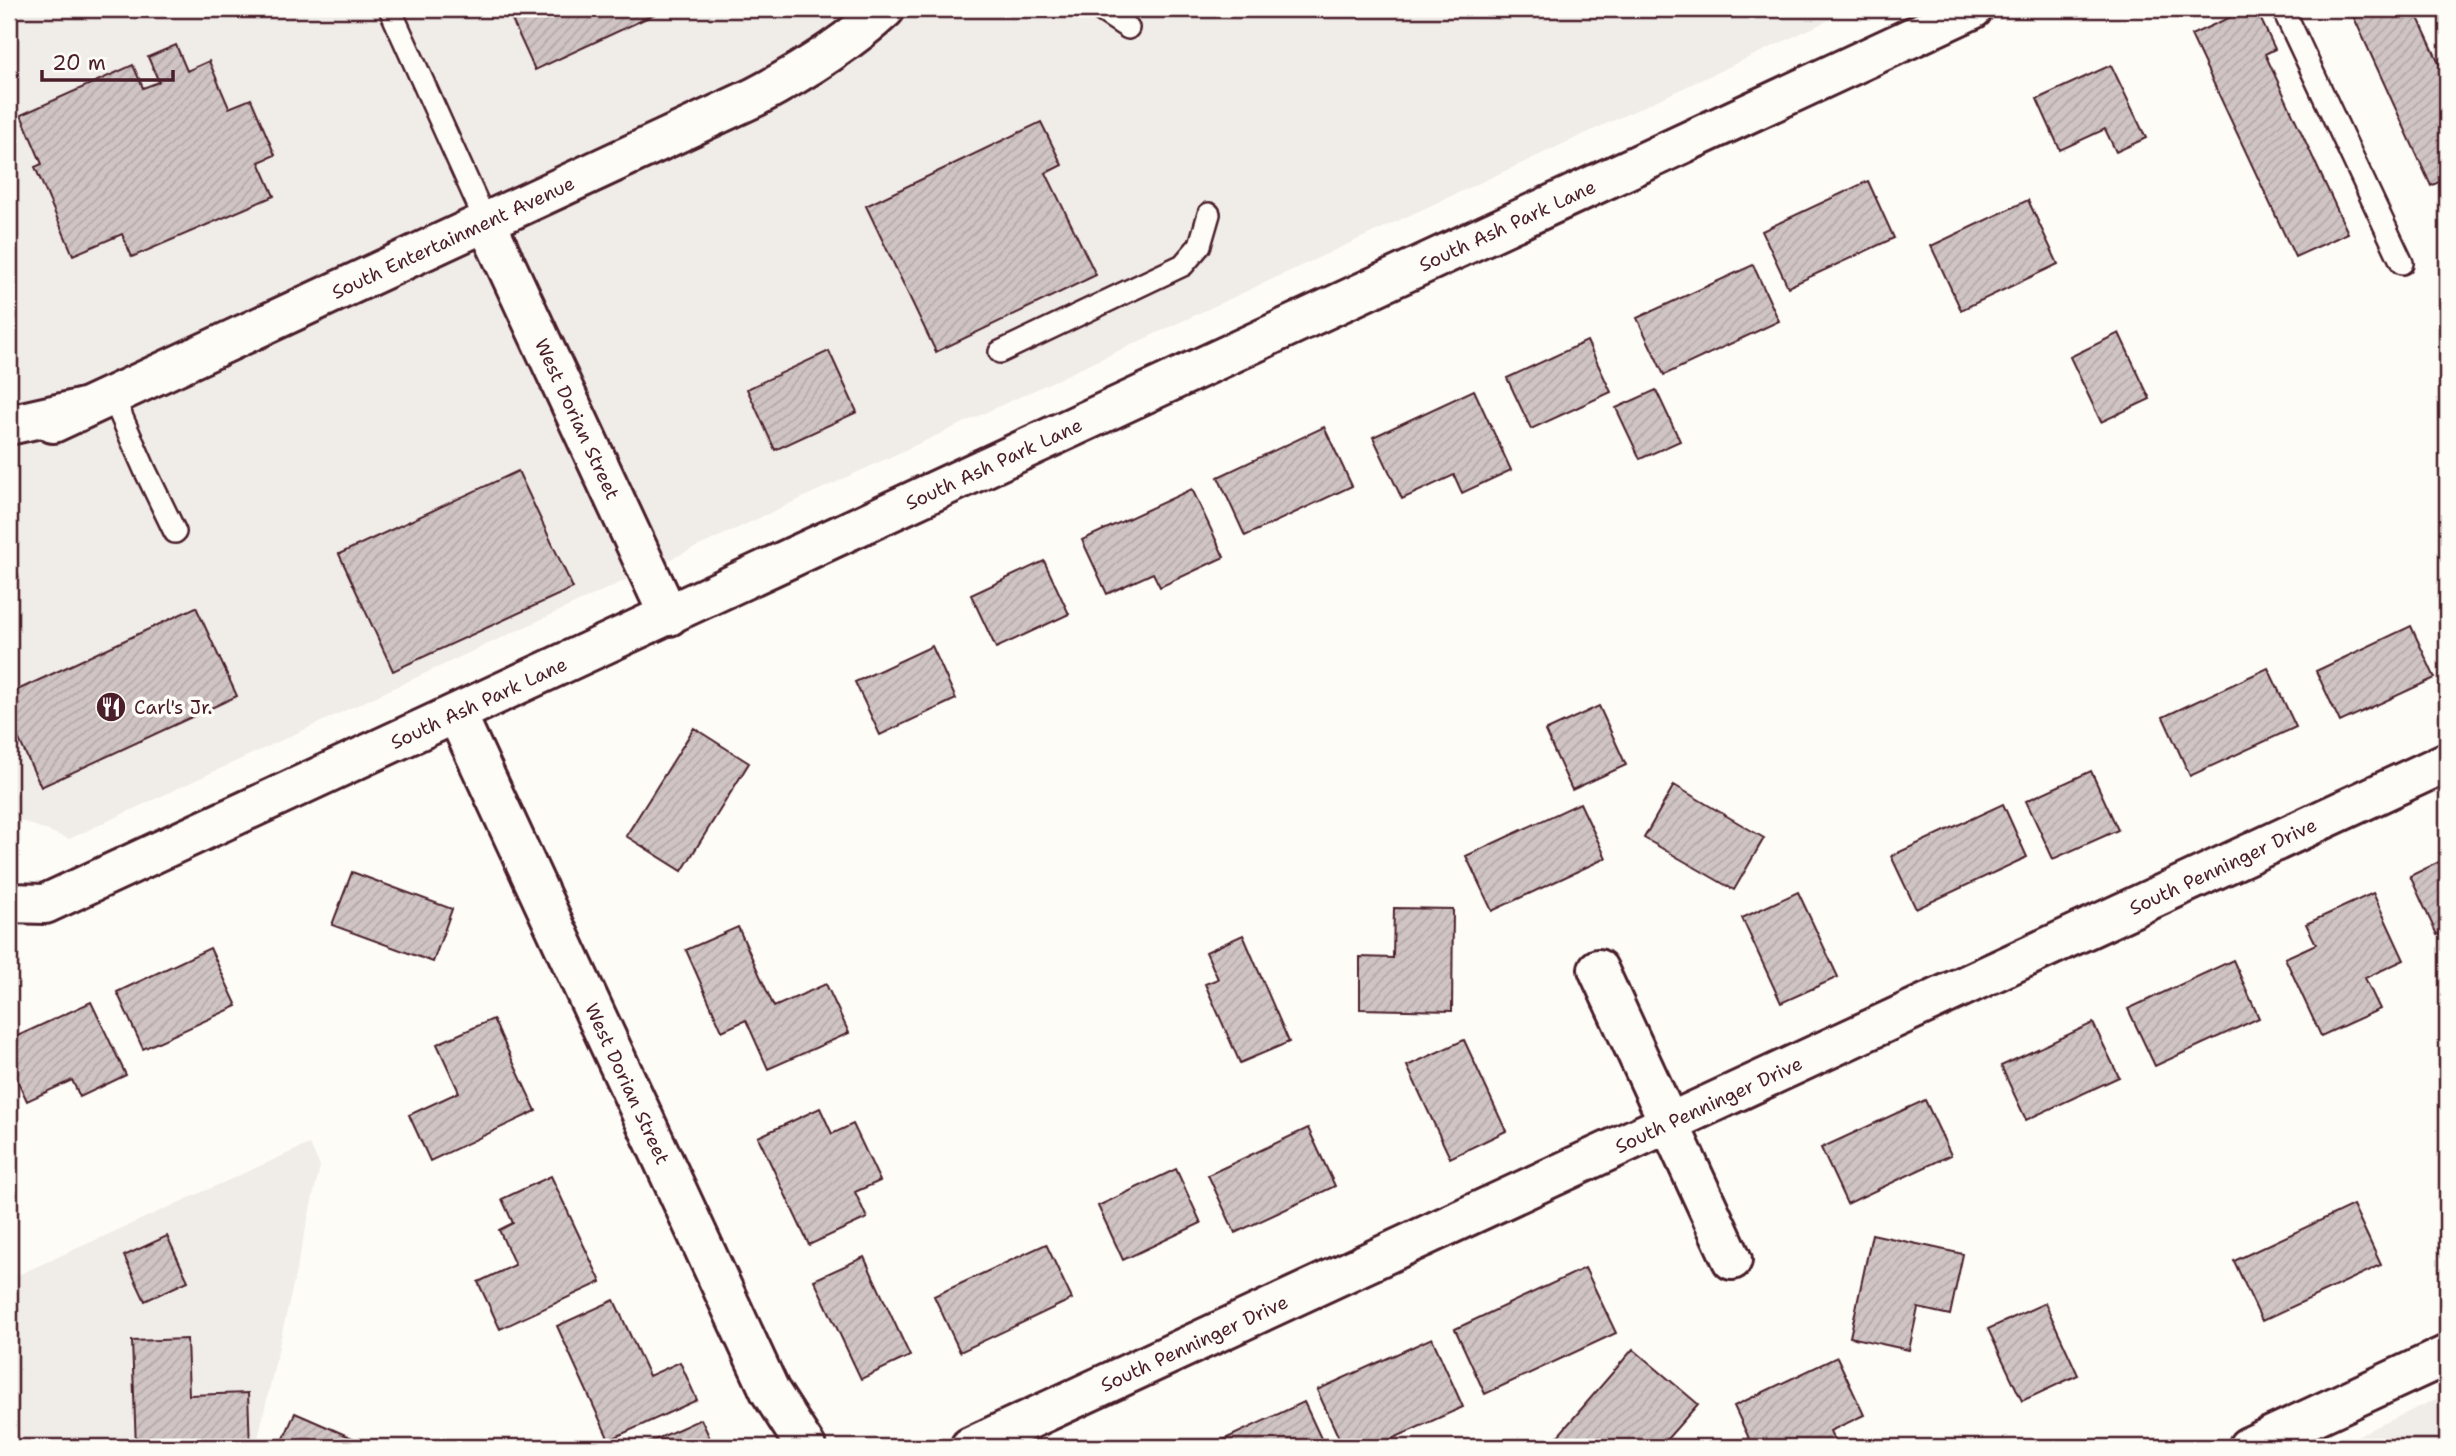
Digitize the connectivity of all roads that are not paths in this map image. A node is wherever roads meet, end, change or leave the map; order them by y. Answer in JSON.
{"nodes":[{"id":1,"x":390,"y":9,"type":"edge"},
{"id":2,"x":885,"y":9,"type":"edge"},
{"id":3,"x":1099,"y":9,"type":"edge"},
{"id":4,"x":1973,"y":9,"type":"edge"},
{"id":5,"x":2283,"y":9,"type":"edge"},
{"id":6,"x":1128,"y":28,"type":"dead end"},
{"id":7,"x":1209,"y":214,"type":"dead end"},
{"id":8,"x":486,"y":222,"type":"junction"},
{"id":9,"x":2402,"y":263,"type":"dead end"},
{"id":10,"x":1000,"y":352,"type":"dead end"},
{"id":11,"x":98,"y":402,"type":"junction"},
{"id":12,"x":9,"y":425,"type":"edge"},
{"id":13,"x":9,"y":443,"type":"edge"},
{"id":14,"x":175,"y":532,"type":"dead end"},
{"id":15,"x":669,"y":616,"type":"junction"},
{"id":16,"x":457,"y":715,"type":"junction"},
{"id":17,"x":2447,"y":762,"type":"edge"},
{"id":18,"x":9,"y":903,"type":"edge"},
{"id":19,"x":1598,"y":970,"type":"dead end"},
{"id":20,"x":1670,"y":1123,"type":"junction"},
{"id":21,"x":1732,"y":1260,"type":"dead end"},
{"id":22,"x":2447,"y":1354,"type":"edge"},
{"id":23,"x":806,"y":1447,"type":"edge"},
{"id":24,"x":970,"y":1447,"type":"edge"},
{"id":25,"x":2248,"y":1447,"type":"edge"}],
"edges":[{"from":1,"to":8,"type":"lane"},
{"from":2,"to":8,"type":"street","name":"South Entertainment Avenue"},
{"from":3,"to":6,"type":"lane"},
{"from":4,"to":15,"type":"street","name":"South Ash Park Lane"},
{"from":5,"to":9,"type":"lane"},
{"from":7,"to":10,"type":"lane"},
{"from":8,"to":11,"type":"street","name":"South Entertainment Avenue"},
{"from":8,"to":15,"type":"street","name":"West Dorian Street"},
{"from":11,"to":12,"type":"street"},
{"from":11,"to":13,"type":"street","name":"South Entertainment Avenue"},
{"from":11,"to":14,"type":"lane"},
{"from":15,"to":16,"type":"street","name":"South Ash Park Lane"},
{"from":16,"to":18,"type":"street","name":"South Ash Park Lane"},
{"from":16,"to":23,"type":"street","name":"West Dorian Street"},
{"from":17,"to":20,"type":"street","name":"South Penninger Drive"},
{"from":19,"to":20,"type":"street"},
{"from":20,"to":21,"type":"street"},
{"from":20,"to":24,"type":"street","name":"South Penninger Drive"},
{"from":22,"to":25,"type":"street"}]}
